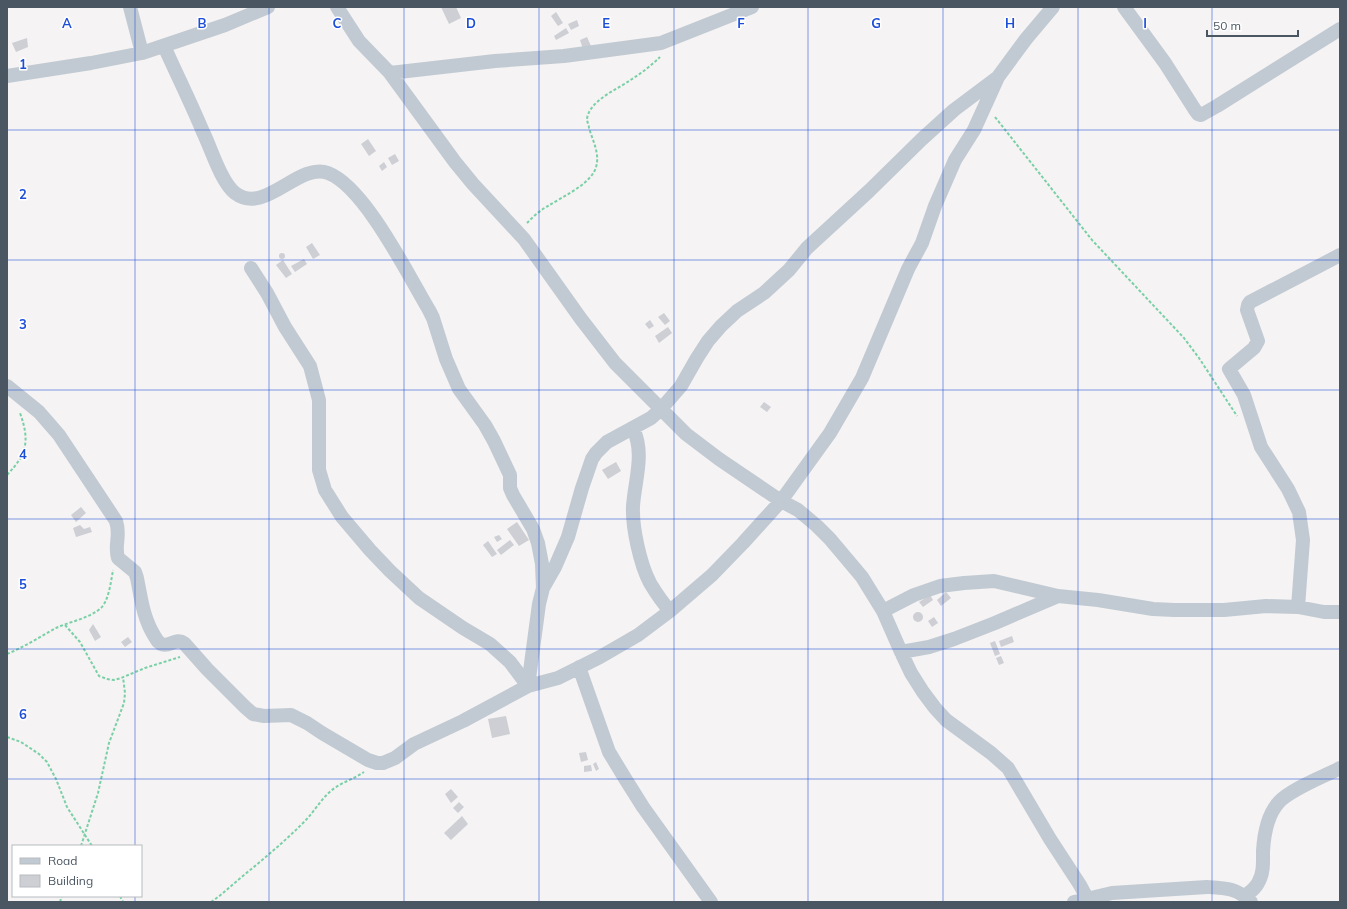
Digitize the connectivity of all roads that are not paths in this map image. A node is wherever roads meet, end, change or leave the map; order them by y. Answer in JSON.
{"nodes":[{"id":1,"x":130,"y":7,"type":"edge"},
{"id":2,"x":268,"y":7,"type":"edge"},
{"id":3,"x":337,"y":7,"type":"edge"},
{"id":4,"x":752,"y":7,"type":"edge"},
{"id":5,"x":1053,"y":7,"type":"edge"},
{"id":6,"x":1124,"y":7,"type":"edge"},
{"id":7,"x":1340,"y":29,"type":"edge"},
{"id":8,"x":164,"y":46,"type":"junction"},
{"id":9,"x":142,"y":53,"type":"junction"},
{"id":10,"x":390,"y":74,"type":"junction"},
{"id":11,"x":7,"y":76,"type":"edge"},
{"id":12,"x":998,"y":77,"type":"junction"},
{"id":13,"x":1340,"y":255,"type":"edge"},
{"id":14,"x":250,"y":268,"type":"dead end"},
{"id":15,"x":8,"y":386,"type":"edge"},
{"id":16,"x":661,"y":409,"type":"junction"},
{"id":17,"x":633,"y":428,"type":"junction"},
{"id":18,"x":781,"y":501,"type":"junction"},
{"id":19,"x":543,"y":588,"type":"junction"},
{"id":20,"x":1058,"y":596,"type":"junction"},
{"id":21,"x":1298,"y":607,"type":"junction"},
{"id":22,"x":670,"y":611,"type":"junction"},
{"id":23,"x":884,"y":611,"type":"junction"},
{"id":24,"x":1340,"y":612,"type":"edge"},
{"id":25,"x":901,"y":652,"type":"junction"},
{"id":26,"x":579,"y":667,"type":"junction"},
{"id":27,"x":528,"y":686,"type":"junction"},
{"id":28,"x":1340,"y":768,"type":"edge"},
{"id":29,"x":1248,"y":899,"type":"edge"},
{"id":30,"x":1080,"y":900,"type":"edge"},
{"id":31,"x":711,"y":902,"type":"edge"}],
"edges":[{"from":1,"to":9,"type":"street"},
{"from":2,"to":8,"type":"street"},
{"from":3,"to":10,"type":"street"},
{"from":4,"to":10,"type":"street"},
{"from":5,"to":12,"type":"street"},
{"from":6,"to":7,"type":"street"},
{"from":8,"to":9,"type":"street"},
{"from":8,"to":19,"type":"street"},
{"from":9,"to":11,"type":"street"},
{"from":10,"to":16,"type":"street"},
{"from":12,"to":16,"type":"street"},
{"from":12,"to":18,"type":"street"},
{"from":13,"to":21,"type":"street"},
{"from":14,"to":27,"type":"street"},
{"from":15,"to":27,"type":"street"},
{"from":16,"to":17,"type":"street"},
{"from":16,"to":18,"type":"street"},
{"from":17,"to":19,"type":"street"},
{"from":17,"to":22,"type":"street"},
{"from":18,"to":22,"type":"street"},
{"from":18,"to":23,"type":"street"},
{"from":19,"to":27,"type":"street"},
{"from":20,"to":21,"type":"street"},
{"from":20,"to":23,"type":"street"},
{"from":20,"to":25,"type":"street"},
{"from":21,"to":24,"type":"street"},
{"from":22,"to":26,"type":"street"},
{"from":23,"to":25,"type":"street"},
{"from":25,"to":30,"type":"street"},
{"from":26,"to":27,"type":"street"},
{"from":26,"to":31,"type":"street"},
{"from":28,"to":29,"type":"street"},
{"from":29,"to":30,"type":"street"}]}
